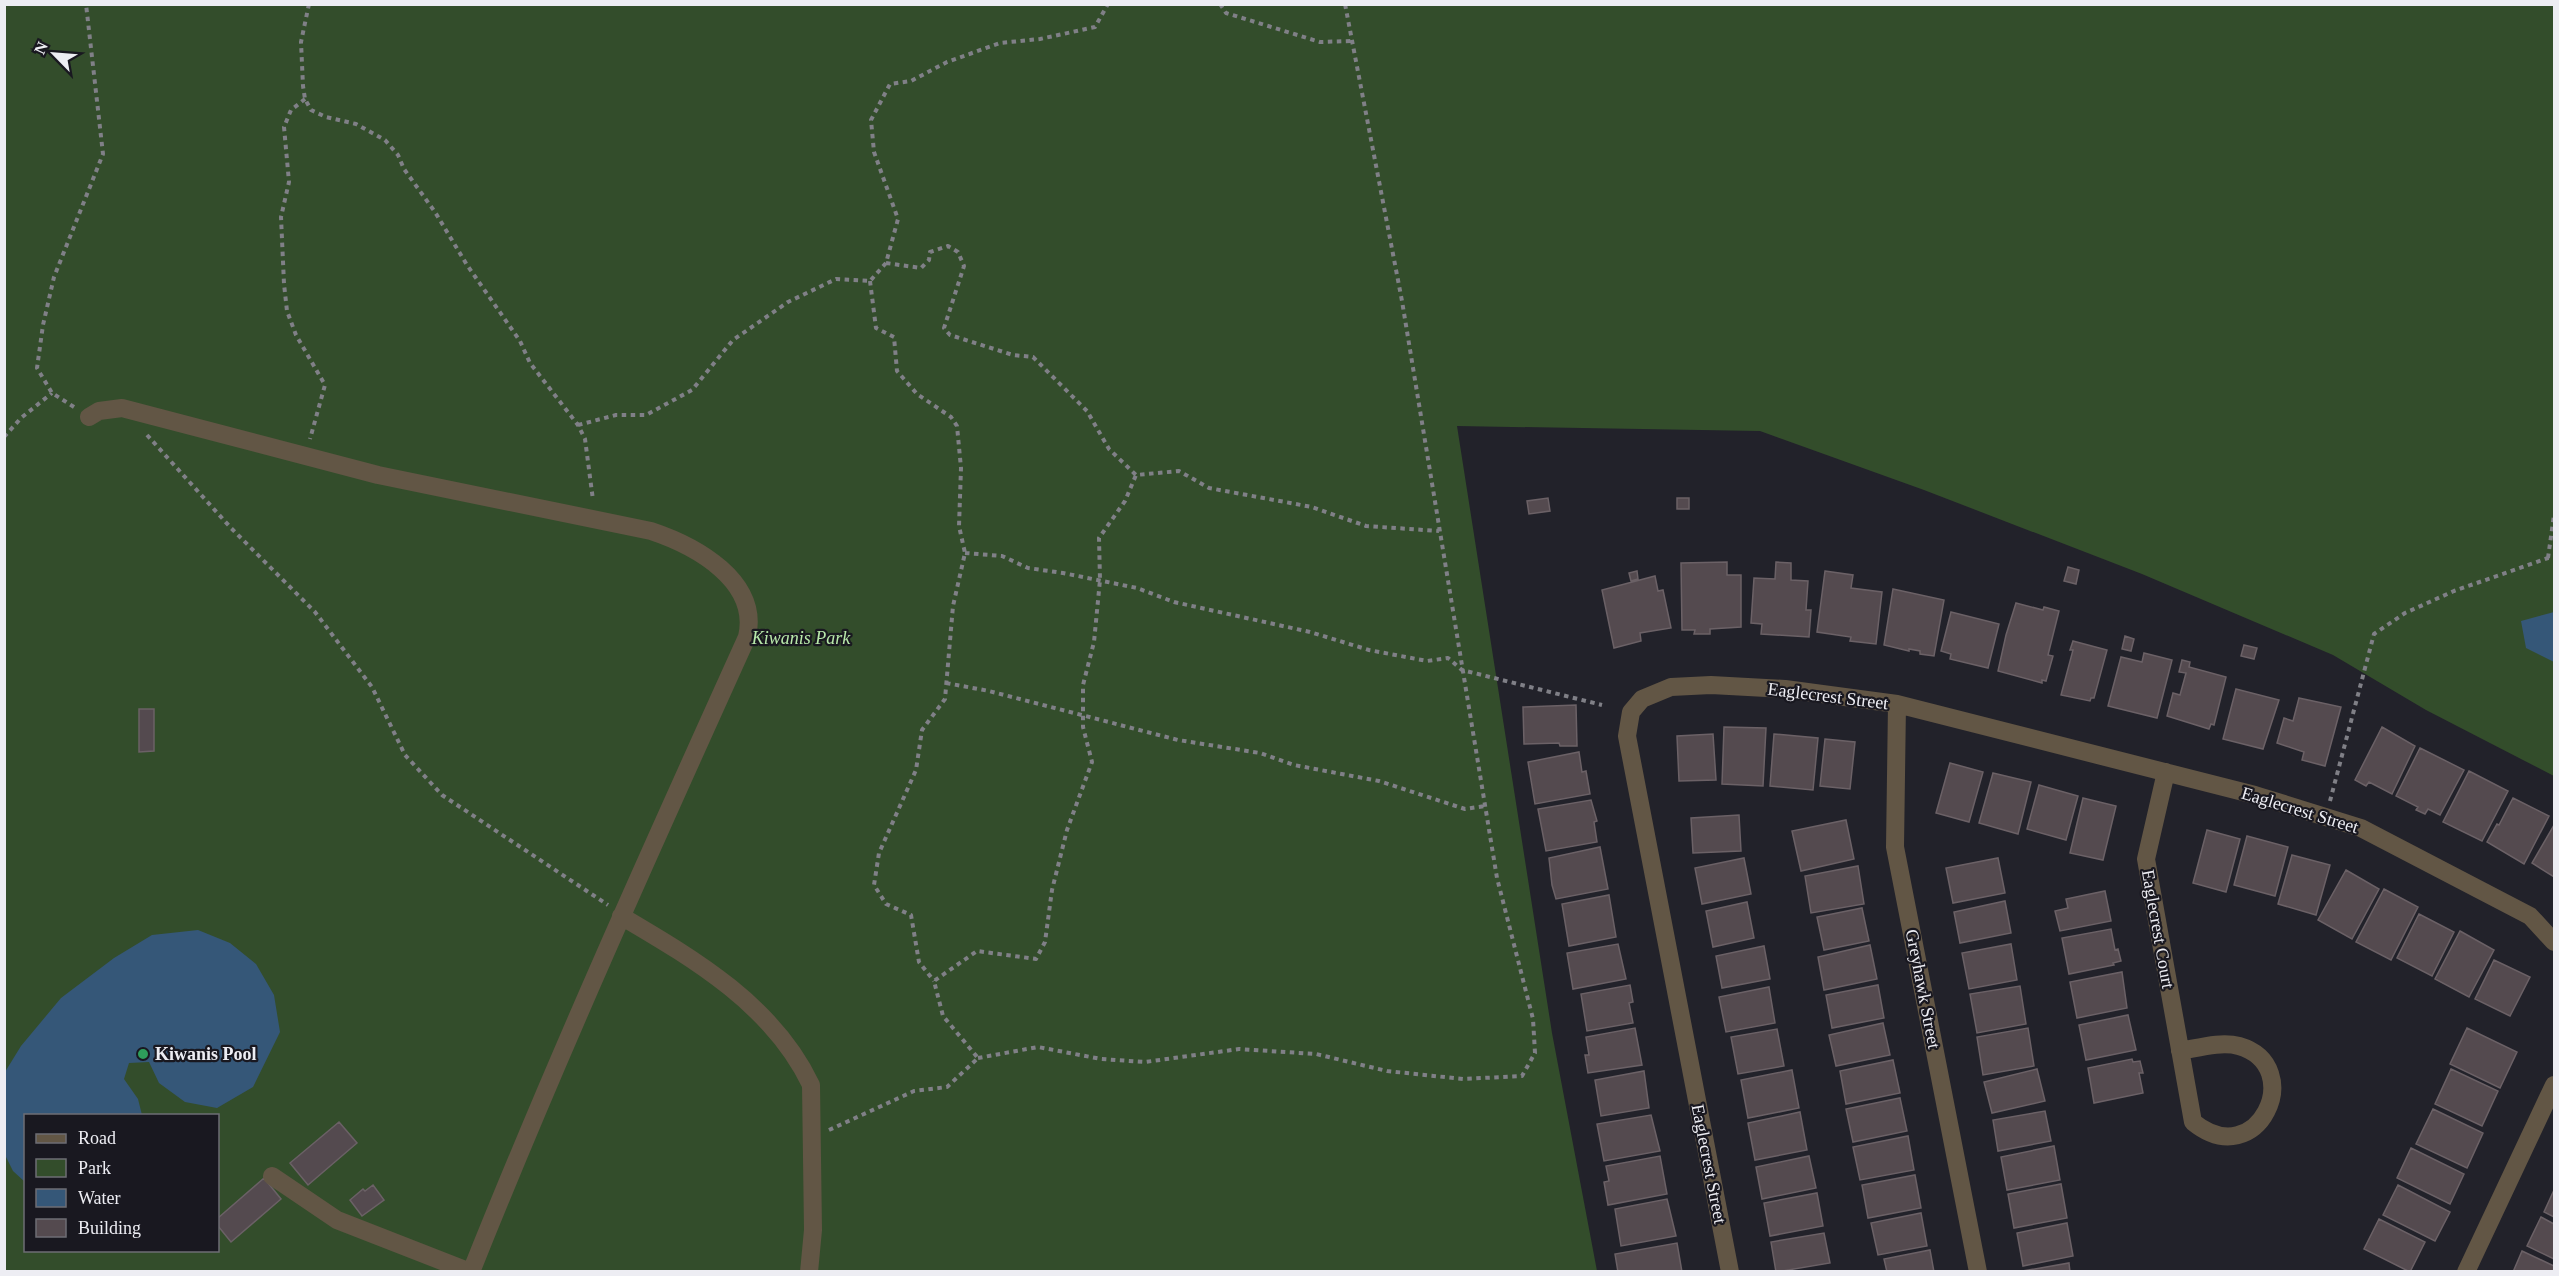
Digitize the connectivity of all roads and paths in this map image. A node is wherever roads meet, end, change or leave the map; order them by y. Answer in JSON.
{"nodes":[{"id":1,"x":86,"y":4,"type":"edge"},
{"id":2,"x":309,"y":4,"type":"edge"},
{"id":3,"x":1108,"y":4,"type":"edge"},
{"id":4,"x":1220,"y":4,"type":"edge"},
{"id":5,"x":1345,"y":4,"type":"edge"},
{"id":6,"x":1352,"y":41,"type":"junction"},
{"id":7,"x":305,"y":99,"type":"junction"},
{"id":8,"x":886,"y":263,"type":"junction"},
{"id":9,"x":870,"y":281,"type":"junction"},
{"id":10,"x":52,"y":393,"type":"junction"},
{"id":11,"x":89,"y":417,"type":"joint"},
{"id":12,"x":578,"y":425,"type":"junction"},
{"id":13,"x":146,"y":434,"type":"dead end"},
{"id":14,"x":4,"y":437,"type":"edge"},
{"id":15,"x":304,"y":456,"type":"junction"},
{"id":16,"x":1136,"y":474,"type":"junction"},
{"id":17,"x":2554,"y":515,"type":"edge"},
{"id":18,"x":597,"y":518,"type":"junction"},
{"id":19,"x":1439,"y":531,"type":"junction"},
{"id":20,"x":964,"y":553,"type":"junction"},
{"id":21,"x":2548,"y":558,"type":"junction"},
{"id":22,"x":2554,"y":558,"type":"edge"},
{"id":23,"x":1100,"y":580,"type":"junction"},
{"id":24,"x":1462,"y":670,"type":"junction"},
{"id":25,"x":946,"y":683,"type":"junction"},
{"id":26,"x":1897,"y":704,"type":"junction"},
{"id":27,"x":1602,"y":705,"type":"dead end"},
{"id":28,"x":1083,"y":714,"type":"junction"},
{"id":29,"x":2166,"y":772,"type":"junction"},
{"id":30,"x":1485,"y":806,"type":"junction"},
{"id":31,"x":2326,"y":816,"type":"junction"},
{"id":32,"x":621,"y":916,"type":"junction"},
{"id":33,"x":2554,"y":942,"type":"edge"},
{"id":34,"x":934,"y":981,"type":"junction"},
{"id":35,"x":2180,"y":1051,"type":"junction"},
{"id":36,"x":978,"y":1058,"type":"junction"},
{"id":37,"x":2554,"y":1085,"type":"edge"},
{"id":38,"x":812,"y":1137,"type":"junction"},
{"id":39,"x":272,"y":1176,"type":"dead end"},
{"id":40,"x":471,"y":1272,"type":"edge"},
{"id":41,"x":809,"y":1272,"type":"edge"},
{"id":42,"x":1730,"y":1272,"type":"edge"},
{"id":43,"x":1978,"y":1272,"type":"edge"},
{"id":44,"x":2466,"y":1272,"type":"edge"}],
"edges":[{"from":1,"to":10,"type":"path"},
{"from":2,"to":7,"type":"path"},
{"from":3,"to":8,"type":"path"},
{"from":4,"to":6,"type":"path"},
{"from":5,"to":6,"type":"path"},
{"from":6,"to":19,"type":"path"},
{"from":7,"to":12,"type":"path"},
{"from":7,"to":15,"type":"path"},
{"from":8,"to":9,"type":"path"},
{"from":8,"to":16,"type":"path"},
{"from":9,"to":12,"type":"path"},
{"from":9,"to":20,"type":"path"},
{"from":10,"to":11,"type":"path"},
{"from":10,"to":14,"type":"path"},
{"from":11,"to":15,"type":"street"},
{"from":12,"to":18,"type":"path"},
{"from":13,"to":32,"type":"path"},
{"from":15,"to":18,"type":"street"},
{"from":16,"to":19,"type":"path"},
{"from":16,"to":23,"type":"path"},
{"from":17,"to":21,"type":"path"},
{"from":18,"to":32,"type":"street"},
{"from":19,"to":24,"type":"path"},
{"from":20,"to":23,"type":"path"},
{"from":20,"to":25,"type":"path"},
{"from":21,"to":22,"type":"path"},
{"from":21,"to":31,"type":"path"},
{"from":23,"to":24,"type":"path"},
{"from":23,"to":28,"type":"path"},
{"from":24,"to":27,"type":"path"},
{"from":24,"to":30,"type":"path"},
{"from":25,"to":28,"type":"path"},
{"from":25,"to":34,"type":"path"},
{"from":26,"to":29,"type":"street","name":"Eaglecrest Street"},
{"from":26,"to":42,"type":"street","name":"Eaglecrest Street"},
{"from":26,"to":43,"type":"street","name":"Greyhawk Street"},
{"from":28,"to":30,"type":"path"},
{"from":28,"to":34,"type":"path"},
{"from":29,"to":31,"type":"street","name":"Eaglecrest Street"},
{"from":29,"to":35,"type":"street","name":"Eaglecrest Court"},
{"from":30,"to":36,"type":"path"},
{"from":31,"to":33,"type":"street","name":"Eaglecrest Street"},
{"from":32,"to":38,"type":"street"},
{"from":32,"to":40,"type":"street"},
{"from":34,"to":36,"type":"path"},
{"from":35,"to":35,"type":"street","name":"Eaglecrest Court"},
{"from":36,"to":38,"type":"path"},
{"from":37,"to":44,"type":"street"},
{"from":38,"to":41,"type":"street"},
{"from":39,"to":40,"type":"street"}]}
